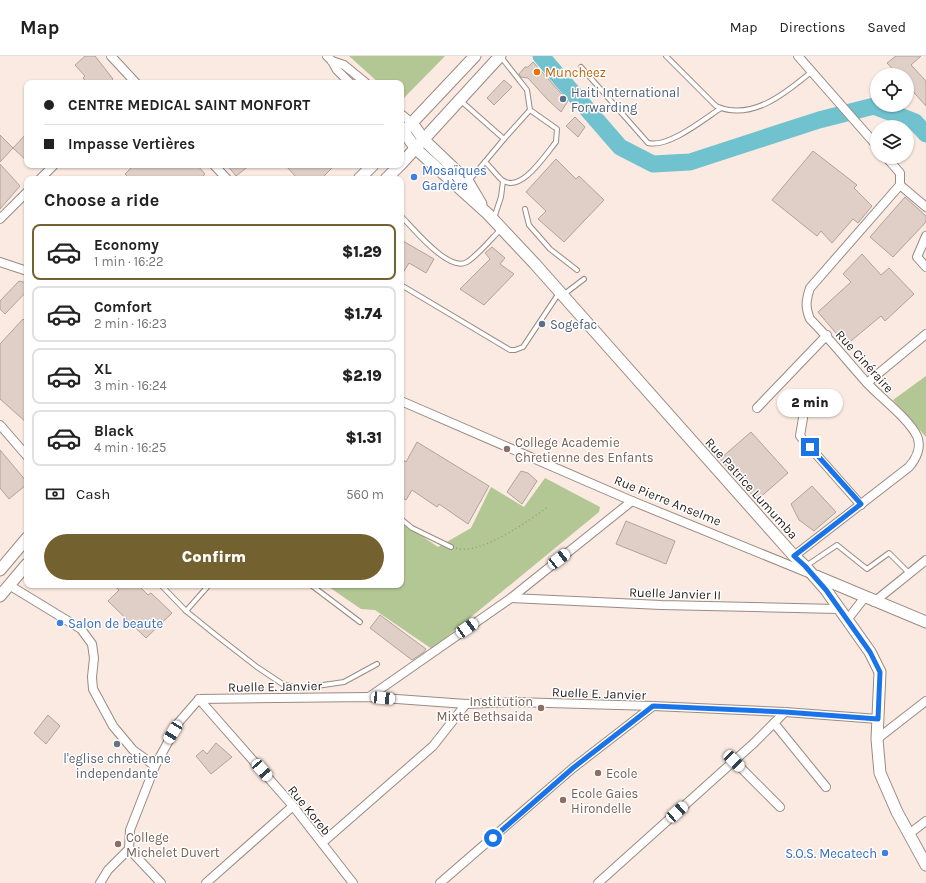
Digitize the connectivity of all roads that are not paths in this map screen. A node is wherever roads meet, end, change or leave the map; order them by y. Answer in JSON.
{"nodes":[{"id":1,"x":111,"y":56,"type":"edge"},
{"id":2,"x":475,"y":56,"type":"edge"},
{"id":3,"x":500,"y":56,"type":"edge"},
{"id":4,"x":666,"y":56,"type":"edge"},
{"id":5,"x":798,"y":56,"type":"edge"},
{"id":6,"x":329,"y":58,"type":"edge"},
{"id":7,"x":581,"y":66,"type":"dead end"},
{"id":8,"x":812,"y":72,"type":"junction"},
{"id":9,"x":133,"y":80,"type":"edge"},
{"id":10,"x":347,"y":80,"type":"edge"},
{"id":11,"x":362,"y":80,"type":"edge"},
{"id":12,"x":459,"y":100,"type":"junction"},
{"id":13,"x":721,"y":108,"type":"junction"},
{"id":14,"x":530,"y":110,"type":"junction"},
{"id":15,"x":404,"y":116,"type":"edge"},
{"id":16,"x":412,"y":123,"type":"junction"},
{"id":17,"x":404,"y":130,"type":"edge"},
{"id":18,"x":404,"y":134,"type":"edge"},
{"id":19,"x":870,"y":138,"type":"edge"},
{"id":20,"x":504,"y":139,"type":"junction"},
{"id":21,"x":424,"y":140,"type":"junction"},
{"id":22,"x":416,"y":149,"type":"junction"},
{"id":23,"x":404,"y":162,"type":"edge"},
{"id":24,"x":485,"y":162,"type":"junction"},
{"id":25,"x":892,"y":164,"type":"edge"},
{"id":26,"x":51,"y":168,"type":"edge"},
{"id":27,"x":217,"y":168,"type":"edge"},
{"id":28,"x":369,"y":168,"type":"edge"},
{"id":29,"x":398,"y":168,"type":"edge"},
{"id":30,"x":43,"y":176,"type":"edge"},
{"id":31,"x":224,"y":176,"type":"edge"},
{"id":32,"x":363,"y":176,"type":"edge"},
{"id":33,"x":389,"y":176,"type":"edge"},
{"id":34,"x":503,"y":181,"type":"junction"},
{"id":35,"x":468,"y":182,"type":"junction"},
{"id":36,"x":900,"y":185,"type":"junction"},
{"id":37,"x":24,"y":195,"type":"edge"},
{"id":38,"x":926,"y":208,"type":"edge"},
{"id":39,"x":525,"y":209,"type":"dead end"},
{"id":40,"x":490,"y":217,"type":"junction"},
{"id":41,"x":0,"y":219,"type":"edge"},
{"id":42,"x":404,"y":219,"type":"edge"},
{"id":43,"x":501,"y":229,"type":"junction"},
{"id":44,"x":926,"y":236,"type":"edge"},
{"id":45,"x":0,"y":262,"type":"edge"},
{"id":46,"x":926,"y":267,"type":"edge"},
{"id":47,"x":24,"y":270,"type":"edge"},
{"id":48,"x":577,"y":270,"type":"dead end"},
{"id":49,"x":584,"y":279,"type":"dead end"},
{"id":50,"x":404,"y":287,"type":"edge"},
{"id":51,"x":561,"y":294,"type":"junction"},
{"id":52,"x":926,"y":334,"type":"edge"},
{"id":53,"x":827,"y":335,"type":"junction"},
{"id":54,"x":867,"y":383,"type":"junction"},
{"id":55,"x":404,"y":402,"type":"edge"},
{"id":56,"x":804,"y":406,"type":"dead end"},
{"id":57,"x":757,"y":408,"type":"dead end"},
{"id":58,"x":0,"y":425,"type":"edge"},
{"id":59,"x":24,"y":453,"type":"edge"},
{"id":60,"x":632,"y":501,"type":"junction"},
{"id":61,"x":861,"y":504,"type":"junction"},
{"id":62,"x":404,"y":521,"type":"edge"},
{"id":63,"x":24,"y":542,"type":"edge"},
{"id":64,"x":451,"y":547,"type":"road end"},
{"id":65,"x":794,"y":556,"type":"junction"},
{"id":66,"x":926,"y":560,"type":"edge"},
{"id":67,"x":805,"y":566,"type":"junction"},
{"id":68,"x":24,"y":568,"type":"edge"},
{"id":69,"x":0,"y":570,"type":"edge"},
{"id":70,"x":909,"y":573,"type":"junction"},
{"id":71,"x":814,"y":575,"type":"junction"},
{"id":72,"x":9,"y":586,"type":"junction"},
{"id":73,"x":164,"y":588,"type":"edge"},
{"id":74,"x":206,"y":588,"type":"edge"},
{"id":75,"x":315,"y":588,"type":"edge"},
{"id":76,"x":0,"y":596,"type":"edge"},
{"id":77,"x":511,"y":598,"type":"junction"},
{"id":78,"x":870,"y":600,"type":"junction"},
{"id":79,"x":838,"y":609,"type":"junction"},
{"id":80,"x":186,"y":611,"type":"junction"},
{"id":81,"x":847,"y":620,"type":"junction"},
{"id":82,"x":360,"y":622,"type":"dead end"},
{"id":83,"x":926,"y":622,"type":"edge"},
{"id":84,"x":378,"y":664,"type":"dead end"},
{"id":85,"x":369,"y":697,"type":"junction"},
{"id":86,"x":199,"y":699,"type":"junction"},
{"id":87,"x":926,"y":701,"type":"edge"},
{"id":88,"x":466,"y":704,"type":"junction"},
{"id":89,"x":653,"y":706,"type":"junction"},
{"id":90,"x":785,"y":712,"type":"junction"},
{"id":91,"x":878,"y":719,"type":"junction"},
{"id":92,"x":774,"y":723,"type":"junction"},
{"id":93,"x":877,"y":739,"type":"junction"},
{"id":94,"x":734,"y":761,"type":"junction"},
{"id":95,"x":155,"y":766,"type":"junction"},
{"id":96,"x":826,"y":787,"type":"dead end"},
{"id":97,"x":293,"y":806,"type":"junction"},
{"id":98,"x":780,"y":807,"type":"dead end"},
{"id":99,"x":926,"y":821,"type":"edge"},
{"id":100,"x":908,"y":834,"type":"junction"},
{"id":101,"x":322,"y":843,"type":"junction"},
{"id":102,"x":130,"y":849,"type":"junction"},
{"id":103,"x":926,"y":865,"type":"edge"},
{"id":104,"x":100,"y":883,"type":"edge"},
{"id":105,"x":161,"y":883,"type":"edge"},
{"id":106,"x":206,"y":883,"type":"edge"},
{"id":107,"x":353,"y":883,"type":"edge"},
{"id":108,"x":440,"y":883,"type":"edge"},
{"id":109,"x":598,"y":883,"type":"edge"}],
"edges":[{"from":1,"to":9,"type":"street"},
{"from":2,"to":16,"type":"street"},
{"from":3,"to":12,"type":"street"},
{"from":3,"to":14,"type":"lane"},
{"from":4,"to":13,"type":"lane"},
{"from":5,"to":8,"type":"street"},
{"from":6,"to":10,"type":"street"},
{"from":6,"to":11,"type":"street"},
{"from":7,"to":13,"type":"lane"},
{"from":8,"to":13,"type":"lane"},
{"from":8,"to":19,"type":"street"},
{"from":12,"to":20,"type":"lane"},
{"from":12,"to":21,"type":"street"},
{"from":14,"to":20,"type":"lane"},
{"from":14,"to":34,"type":"lane"},
{"from":15,"to":16,"type":"street"},
{"from":16,"to":17,"type":"street"},
{"from":16,"to":21,"type":"street","name":"Rue Patrice Lumumba"},
{"from":18,"to":22,"type":"street","name":"Rue Patrice Lumumba"},
{"from":20,"to":24,"type":"lane"},
{"from":21,"to":22,"type":"street"},
{"from":21,"to":35,"type":"street","name":"Rue Patrice Lumumba"},
{"from":22,"to":23,"type":"street"},
{"from":22,"to":40,"type":"street","name":"Rue Patrice Lumumba"},
{"from":24,"to":34,"type":"lane"},
{"from":24,"to":35,"type":"lane"},
{"from":25,"to":36,"type":"street"},
{"from":26,"to":30,"type":"street"},
{"from":27,"to":31,"type":"street"},
{"from":28,"to":32,"type":"street"},
{"from":29,"to":33,"type":"street"},
{"from":34,"to":40,"type":"lane"},
{"from":35,"to":40,"type":"street","name":"Rue Patrice Lumumba"},
{"from":36,"to":38,"type":"street"},
{"from":36,"to":53,"type":"street","name":"Rue Cinéraire"},
{"from":37,"to":41,"type":"street"},
{"from":39,"to":48,"type":"lane"},
{"from":40,"to":43,"type":"street","name":"Rue Patrice Lumumba"},
{"from":42,"to":43,"type":"lane"},
{"from":43,"to":51,"type":"street","name":"Rue Patrice Lumumba"},
{"from":44,"to":46,"type":"street"},
{"from":45,"to":47,"type":"street"},
{"from":49,"to":51,"type":"lane"},
{"from":50,"to":51,"type":"lane"},
{"from":51,"to":65,"type":"street","name":"Rue Patrice Lumumba"},
{"from":52,"to":54,"type":"street"},
{"from":53,"to":54,"type":"street","name":"Rue Cinéraire"},
{"from":53,"to":57,"type":"street"},
{"from":54,"to":61,"type":"street","name":"Rue Cinéraire"},
{"from":55,"to":60,"type":"street","name":"Rue Pierre Anselme"},
{"from":56,"to":61,"type":"street"},
{"from":58,"to":59,"type":"street"},
{"from":60,"to":71,"type":"street","name":"Rue Pierre Anselme"},
{"from":60,"to":77,"type":"street"},
{"from":61,"to":65,"type":"street","name":"Rue Cinéraire"},
{"from":62,"to":64,"type":"lane"},
{"from":63,"to":69,"type":"street"},
{"from":65,"to":67,"type":"street","name":"Rue Patrice Lumumba"},
{"from":66,"to":70,"type":"street"},
{"from":67,"to":70,"type":"lane"},
{"from":67,"to":71,"type":"street","name":"Rue Patrice Lumumba"},
{"from":68,"to":72,"type":"street"},
{"from":70,"to":78,"type":"street"},
{"from":71,"to":78,"type":"street","name":"Rue Pierre Anselme"},
{"from":71,"to":79,"type":"street","name":"Rue Patrice Lumumba"},
{"from":72,"to":76,"type":"street"},
{"from":72,"to":95,"type":"street"},
{"from":73,"to":80,"type":"lane"},
{"from":74,"to":80,"type":"lane"},
{"from":75,"to":82,"type":"lane"},
{"from":77,"to":79,"type":"street","name":"Ruelle Janvier II"},
{"from":77,"to":85,"type":"street"},
{"from":78,"to":81,"type":"street"},
{"from":78,"to":83,"type":"street","name":"Rue Pierre Anselme"},
{"from":79,"to":81,"type":"street","name":"Rue Patrice Lumumba"},
{"from":80,"to":84,"type":"lane"},
{"from":81,"to":91,"type":"street","name":"Rue Patrice Lumumba"},
{"from":85,"to":86,"type":"street","name":"Ruelle E. Janvier"},
{"from":85,"to":88,"type":"street","name":"Ruelle E. Janvier"},
{"from":86,"to":95,"type":"street"},
{"from":86,"to":97,"type":"street","name":"Rue Koreb"},
{"from":87,"to":93,"type":"street"},
{"from":88,"to":89,"type":"street","name":"Ruelle E. Janvier"},
{"from":88,"to":101,"type":"street"},
{"from":89,"to":90,"type":"street","name":"Ruelle E. Janvier"},
{"from":89,"to":108,"type":"street"},
{"from":90,"to":91,"type":"street","name":"Ruelle E. Janvier"},
{"from":90,"to":92,"type":"street"},
{"from":91,"to":93,"type":"street","name":"Rue Patrice Lumumba"},
{"from":92,"to":94,"type":"street"},
{"from":92,"to":96,"type":"street"},
{"from":93,"to":100,"type":"street","name":"Rue Patrice Lumumba"},
{"from":94,"to":98,"type":"street"},
{"from":94,"to":109,"type":"street"},
{"from":95,"to":102,"type":"street"},
{"from":97,"to":101,"type":"street","name":"Rue Koreb"},
{"from":97,"to":106,"type":"street"},
{"from":99,"to":100,"type":"street"},
{"from":100,"to":103,"type":"street","name":"Rue Patrice Lumumba"},
{"from":101,"to":107,"type":"street","name":"Rue Koreb"},
{"from":102,"to":104,"type":"street"},
{"from":102,"to":105,"type":"street"}]}
